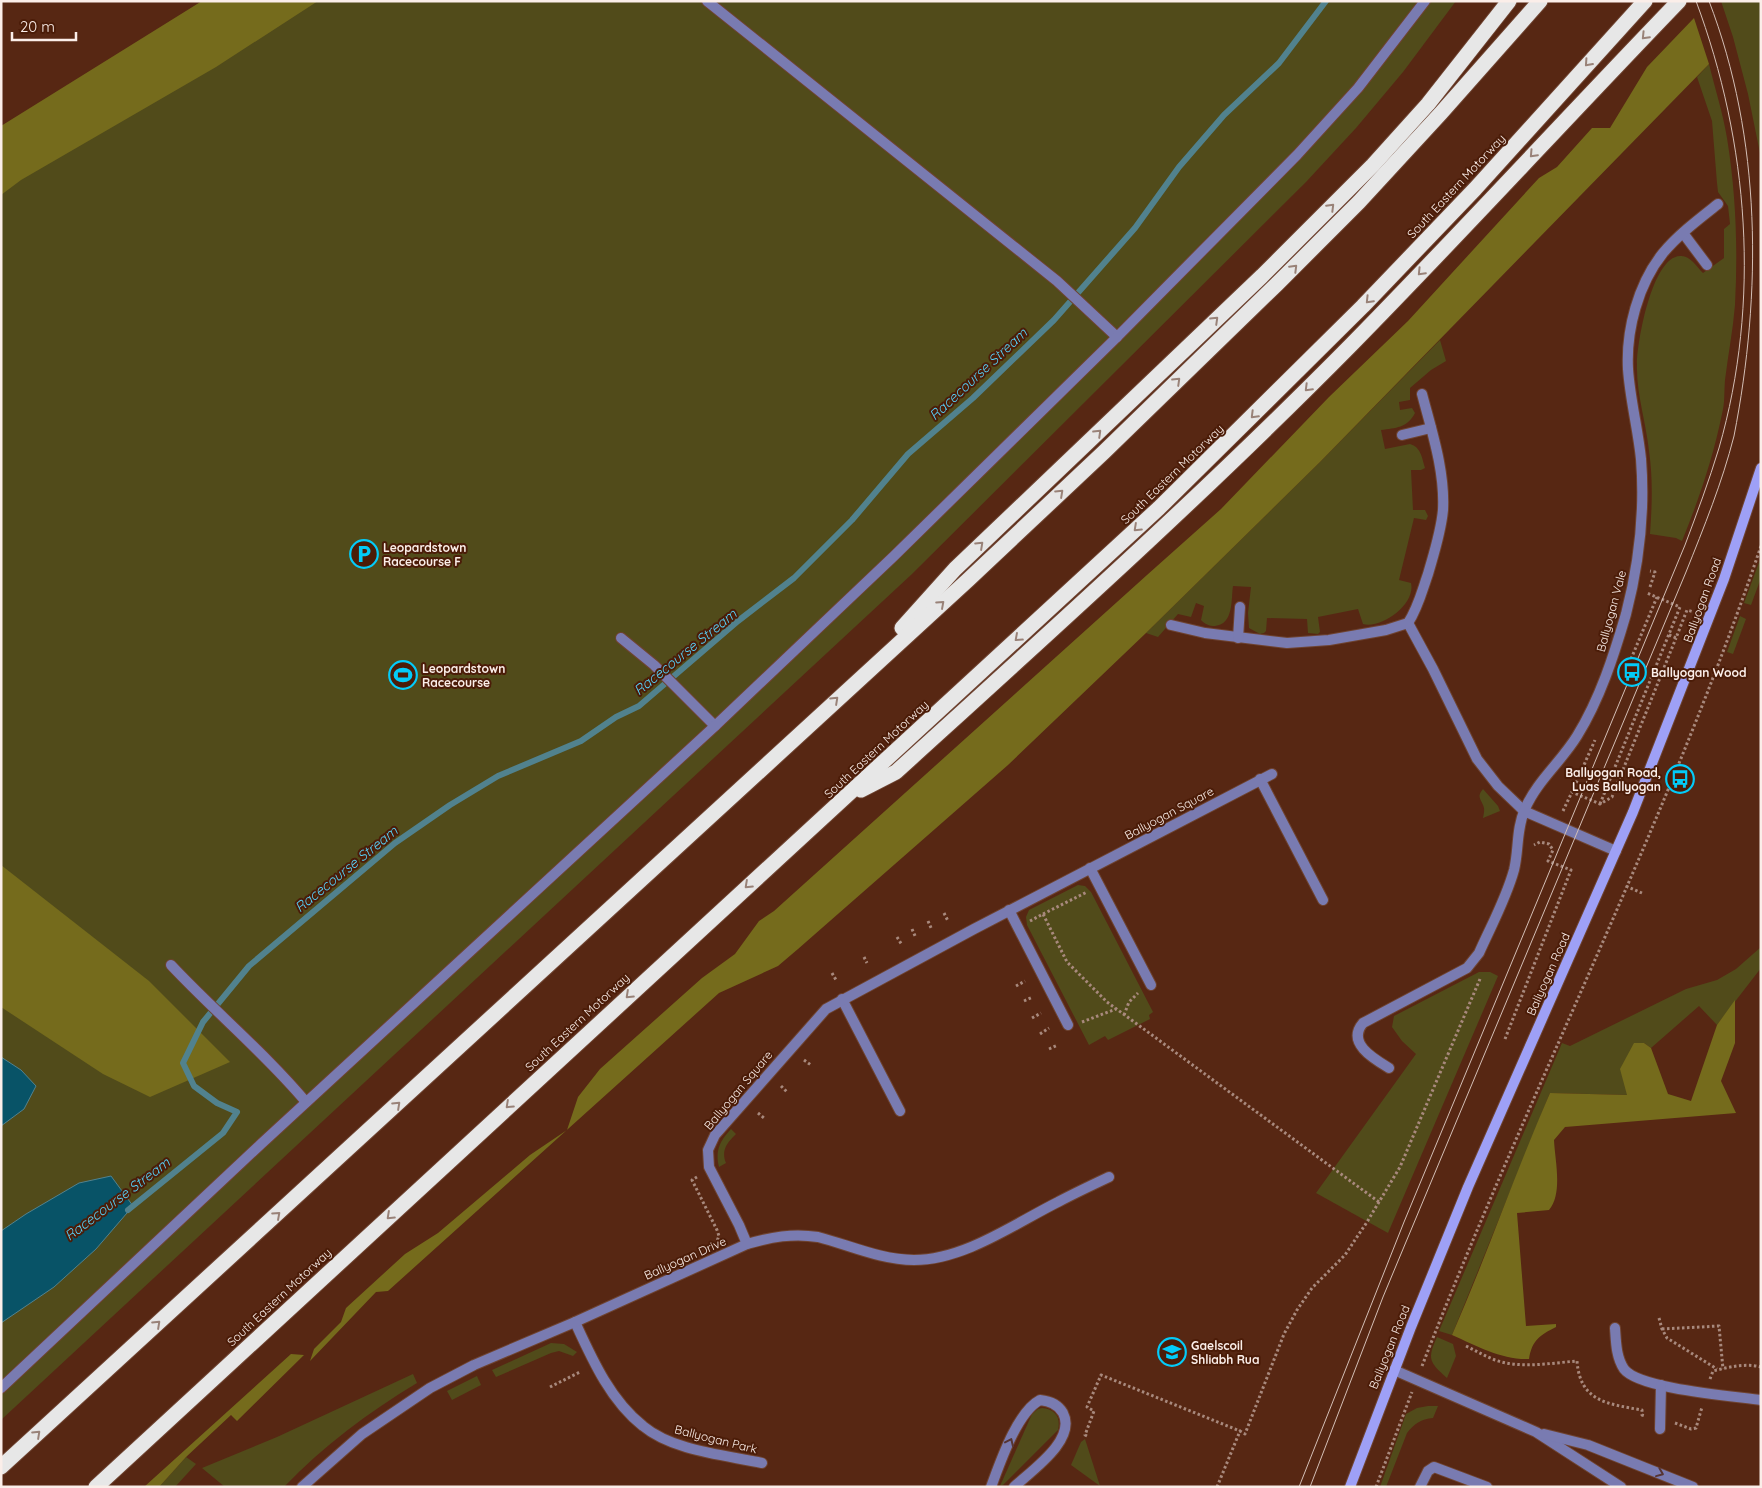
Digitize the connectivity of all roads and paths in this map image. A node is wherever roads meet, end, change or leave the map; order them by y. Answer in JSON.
{"nodes":[{"id":1,"x":707,"y":1,"type":"edge"},
{"id":2,"x":1425,"y":1,"type":"edge"},
{"id":3,"x":1509,"y":1,"type":"edge"},
{"id":4,"x":1540,"y":1,"type":"edge"},
{"id":5,"x":1645,"y":1,"type":"edge"},
{"id":6,"x":1679,"y":1,"type":"edge"},
{"id":7,"x":1718,"y":204,"type":"dead end"},
{"id":8,"x":1683,"y":233,"type":"junction"},
{"id":9,"x":1707,"y":265,"type":"dead end"},
{"id":10,"x":1118,"y":337,"type":"junction"},
{"id":11,"x":1422,"y":394,"type":"dead end"},
{"id":12,"x":1431,"y":428,"type":"junction"},
{"id":13,"x":1402,"y":435,"type":"dead end"},
{"id":14,"x":1761,"y":468,"type":"edge"},
{"id":15,"x":1761,"y":546,"type":"edge"},
{"id":16,"x":1655,"y":572,"type":"dead end"},
{"id":17,"x":1240,"y":607,"type":"dead end"},
{"id":18,"x":1709,"y":618,"type":"junction"},
{"id":19,"x":1408,"y":623,"type":"junction"},
{"id":20,"x":1171,"y":626,"type":"dead end"},
{"id":21,"x":1669,"y":635,"type":"junction"},
{"id":22,"x":621,"y":638,"type":"dead end"},
{"id":23,"x":1238,"y":638,"type":"junction"},
{"id":24,"x":1676,"y":638,"type":"junction"},
{"id":25,"x":853,"y":684,"type":"junction"},
{"id":26,"x":715,"y":726,"type":"junction"},
{"id":27,"x":1272,"y":774,"type":"dead end"},
{"id":28,"x":1260,"y":779,"type":"junction"},
{"id":29,"x":843,"y":800,"type":"junction"},
{"id":30,"x":1600,"y":804,"type":"junction"},
{"id":31,"x":1524,"y":811,"type":"junction"},
{"id":32,"x":1557,"y":825,"type":"junction"},
{"id":33,"x":1549,"y":844,"type":"junction"},
{"id":34,"x":1532,"y":846,"type":"dead end"},
{"id":35,"x":1616,"y":851,"type":"junction"},
{"id":36,"x":1090,"y":868,"type":"junction"},
{"id":37,"x":1626,"y":886,"type":"junction"},
{"id":38,"x":1099,"y":887,"type":"junction"},
{"id":39,"x":1642,"y":893,"type":"dead end"},
{"id":40,"x":1323,"y":900,"type":"dead end"},
{"id":41,"x":1009,"y":910,"type":"junction"},
{"id":42,"x":944,"y":913,"type":"dead end"},
{"id":43,"x":1043,"y":914,"type":"junction"},
{"id":44,"x":928,"y":921,"type":"dead end"},
{"id":45,"x":948,"y":921,"type":"dead end"},
{"id":46,"x":1027,"y":923,"type":"dead end"},
{"id":47,"x":912,"y":929,"type":"dead end"},
{"id":48,"x":932,"y":930,"type":"dead end"},
{"id":49,"x":897,"y":937,"type":"dead end"},
{"id":50,"x":916,"y":938,"type":"dead end"},
{"id":51,"x":902,"y":945,"type":"dead end"},
{"id":52,"x":864,"y":957,"type":"dead end"},
{"id":53,"x":867,"y":963,"type":"dead end"},
{"id":54,"x":171,"y":966,"type":"dead end"},
{"id":55,"x":832,"y":973,"type":"dead end"},
{"id":56,"x":1482,"y":974,"type":"dead end"},
{"id":57,"x":836,"y":980,"type":"dead end"},
{"id":58,"x":1025,"y":981,"type":"dead end"},
{"id":59,"x":1150,"y":985,"type":"dead end"},
{"id":60,"x":1016,"y":986,"type":"dead end"},
{"id":61,"x":1033,"y":997,"type":"dead end"},
{"id":62,"x":842,"y":999,"type":"junction"},
{"id":63,"x":1024,"y":1001,"type":"dead end"},
{"id":64,"x":1041,"y":1013,"type":"dead end"},
{"id":65,"x":1032,"y":1018,"type":"dead end"},
{"id":66,"x":1068,"y":1025,"type":"dead end"},
{"id":67,"x":1049,"y":1028,"type":"dead end"},
{"id":68,"x":1040,"y":1034,"type":"dead end"},
{"id":69,"x":1505,"y":1039,"type":"dead end"},
{"id":70,"x":1058,"y":1045,"type":"dead end"},
{"id":71,"x":1049,"y":1049,"type":"dead end"},
{"id":72,"x":804,"y":1060,"type":"dead end"},
{"id":73,"x":811,"y":1065,"type":"dead end"},
{"id":74,"x":1388,"y":1068,"type":"dead end"},
{"id":75,"x":781,"y":1086,"type":"dead end"},
{"id":76,"x":788,"y":1092,"type":"dead end"},
{"id":77,"x":306,"y":1102,"type":"junction"},
{"id":78,"x":900,"y":1111,"type":"dead end"},
{"id":79,"x":758,"y":1113,"type":"dead end"},
{"id":80,"x":764,"y":1118,"type":"dead end"},
{"id":81,"x":1109,"y":1177,"type":"dead end"},
{"id":82,"x":1379,"y":1202,"type":"junction"},
{"id":83,"x":747,"y":1244,"type":"junction"},
{"id":84,"x":1659,"y":1318,"type":"dead end"},
{"id":85,"x":575,"y":1322,"type":"junction"},
{"id":86,"x":1614,"y":1328,"type":"dead end"},
{"id":87,"x":1662,"y":1329,"type":"junction"},
{"id":88,"x":1466,"y":1346,"type":"dead end"},
{"id":89,"x":1723,"y":1369,"type":"dead end"},
{"id":90,"x":1394,"y":1370,"type":"junction"},
{"id":91,"x":1718,"y":1370,"type":"dead end"},
{"id":92,"x":580,"y":1372,"type":"dead end"},
{"id":93,"x":1417,"y":1380,"type":"junction"},
{"id":94,"x":1662,"y":1385,"type":"junction"},
{"id":95,"x":1,"y":1388,"type":"edge"},
{"id":96,"x":550,"y":1388,"type":"dead end"},
{"id":97,"x":1761,"y":1400,"type":"edge"},
{"id":98,"x":1642,"y":1415,"type":"dead end"},
{"id":99,"x":1660,"y":1429,"type":"dead end"},
{"id":100,"x":1240,"y":1431,"type":"junction"},
{"id":101,"x":1536,"y":1432,"type":"junction"},
{"id":102,"x":1084,"y":1434,"type":"dead end"},
{"id":103,"x":762,"y":1462,"type":"dead end"},
{"id":104,"x":1,"y":1467,"type":"edge"},
{"id":105,"x":96,"y":1487,"type":"edge"},
{"id":106,"x":302,"y":1487,"type":"edge"},
{"id":107,"x":991,"y":1487,"type":"edge"},
{"id":108,"x":1014,"y":1487,"type":"edge"},
{"id":109,"x":1217,"y":1487,"type":"edge"},
{"id":110,"x":1350,"y":1487,"type":"edge"},
{"id":111,"x":1376,"y":1487,"type":"edge"},
{"id":112,"x":1420,"y":1487,"type":"edge"},
{"id":113,"x":1487,"y":1487,"type":"edge"},
{"id":114,"x":1621,"y":1487,"type":"edge"},
{"id":115,"x":1692,"y":1487,"type":"edge"}],
"edges":[{"from":1,"to":10,"type":"street"},
{"from":2,"to":10,"type":"street"},
{"from":25,"to":3,"type":"highway","one_way":true},
{"from":25,"to":4,"type":"highway","one_way":true},
{"from":5,"to":29,"type":"highway","name":"South Eastern Motorway","one_way":true},
{"from":6,"to":29,"type":"highway","one_way":true},
{"from":7,"to":8,"type":"street","name":"Ballyogan Vale"},
{"from":8,"to":9,"type":"street"},
{"from":8,"to":31,"type":"street","name":"Ballyogan Vale"},
{"from":10,"to":26,"type":"street"},
{"from":11,"to":12,"type":"street"},
{"from":12,"to":13,"type":"street"},
{"from":12,"to":19,"type":"street"},
{"from":14,"to":18,"type":"street","name":"Ballyogan Road"},
{"from":15,"to":37,"type":"path"},
{"from":16,"to":21,"type":"path"},
{"from":17,"to":23,"type":"street"},
{"from":18,"to":24,"type":"path"},
{"from":18,"to":35,"type":"street","name":"Ballyogan Road"},
{"from":19,"to":23,"type":"street"},
{"from":19,"to":31,"type":"street"},
{"from":20,"to":23,"type":"street"},
{"from":21,"to":24,"type":"path"},
{"from":21,"to":30,"type":"path"},
{"from":22,"to":26,"type":"street"},
{"from":24,"to":30,"type":"path"},
{"from":104,"to":25,"type":"highway","one_way":true},
{"from":26,"to":77,"type":"street"},
{"from":27,"to":28,"type":"street","name":"Ballyogan Square"},
{"from":28,"to":36,"type":"street","name":"Ballyogan Square"},
{"from":28,"to":40,"type":"street"},
{"from":29,"to":105,"type":"highway","name":"South Eastern Motorway","one_way":true},
{"from":30,"to":32,"type":"path"},
{"from":31,"to":32,"type":"street"},
{"from":31,"to":74,"type":"street"},
{"from":32,"to":33,"type":"path"},
{"from":32,"to":35,"type":"street"},
{"from":33,"to":34,"type":"path"},
{"from":33,"to":69,"type":"path"},
{"from":35,"to":90,"type":"street","name":"Ballyogan Road"},
{"from":36,"to":38,"type":"street"},
{"from":36,"to":41,"type":"street","name":"Ballyogan Square"},
{"from":37,"to":39,"type":"path"},
{"from":37,"to":93,"type":"path"},
{"from":38,"to":43,"type":"path"},
{"from":38,"to":59,"type":"street"},
{"from":41,"to":62,"type":"street","name":"Ballyogan Square"},
{"from":41,"to":66,"type":"street"},
{"from":42,"to":45,"type":"path"},
{"from":43,"to":46,"type":"path"},
{"from":43,"to":82,"type":"path"},
{"from":44,"to":48,"type":"path"},
{"from":47,"to":50,"type":"path"},
{"from":49,"to":51,"type":"path"},
{"from":52,"to":53,"type":"path"},
{"from":54,"to":77,"type":"street"},
{"from":55,"to":57,"type":"path"},
{"from":56,"to":82,"type":"path"},
{"from":58,"to":60,"type":"path"},
{"from":61,"to":63,"type":"path"},
{"from":62,"to":78,"type":"street"},
{"from":62,"to":83,"type":"street","name":"Ballyogan Square"},
{"from":64,"to":65,"type":"path"},
{"from":67,"to":68,"type":"path"},
{"from":70,"to":71,"type":"path"},
{"from":72,"to":73,"type":"path"},
{"from":75,"to":76,"type":"path"},
{"from":77,"to":95,"type":"street"},
{"from":79,"to":80,"type":"path"},
{"from":81,"to":83,"type":"street","name":"Ballyogan Drive"},
{"from":82,"to":100,"type":"path"},
{"from":83,"to":85,"type":"street","name":"Ballyogan Drive"},
{"from":84,"to":87,"type":"path"},
{"from":85,"to":103,"type":"street","name":"Ballyogan Park"},
{"from":85,"to":106,"type":"street","name":"Ballyogan Drive"},
{"from":86,"to":94,"type":"street"},
{"from":87,"to":89,"type":"path"},
{"from":87,"to":91,"type":"path"},
{"from":88,"to":98,"type":"path"},
{"from":90,"to":93,"type":"street"},
{"from":90,"to":110,"type":"street","name":"Ballyogan Road"},
{"from":92,"to":96,"type":"path"},
{"from":93,"to":101,"type":"street"},
{"from":93,"to":111,"type":"path"},
{"from":94,"to":97,"type":"street"},
{"from":94,"to":99,"type":"street"},
{"from":100,"to":102,"type":"path"},
{"from":100,"to":109,"type":"path"},
{"from":101,"to":114,"type":"street"},
{"from":101,"to":115,"type":"street","one_way":true},
{"from":107,"to":108,"type":"street","one_way":true},
{"from":112,"to":113,"type":"street"}]}
